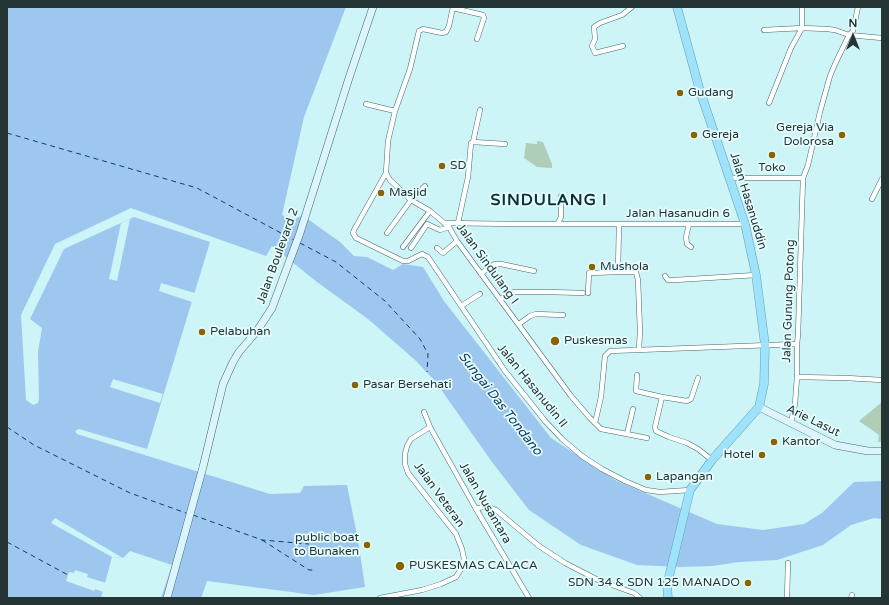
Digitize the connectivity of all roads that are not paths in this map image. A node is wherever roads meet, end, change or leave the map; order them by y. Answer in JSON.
{"nodes":[{"id":1,"x":373,"y":7,"type":"edge"},
{"id":2,"x":632,"y":7,"type":"edge"},
{"id":3,"x":677,"y":7,"type":"edge"},
{"id":4,"x":802,"y":7,"type":"edge"},
{"id":5,"x":858,"y":7,"type":"edge"},
{"id":6,"x":453,"y":8,"type":"edge"},
{"id":7,"x":802,"y":28,"type":"junction"},
{"id":8,"x":764,"y":30,"type":"dead end"},
{"id":9,"x":849,"y":35,"type":"junction"},
{"id":10,"x":882,"y":38,"type":"edge"},
{"id":11,"x":477,"y":39,"type":"dead end"},
{"id":12,"x":623,"y":46,"type":"dead end"},
{"id":13,"x":768,"y":103,"type":"dead end"},
{"id":14,"x":366,"y":104,"type":"dead end"},
{"id":15,"x":480,"y":110,"type":"dead end"},
{"id":16,"x":395,"y":111,"type":"junction"},
{"id":17,"x":473,"y":142,"type":"junction"},
{"id":18,"x":505,"y":144,"type":"dead end"},
{"id":19,"x":386,"y":173,"type":"junction"},
{"id":20,"x":729,"y":178,"type":"junction"},
{"id":21,"x":803,"y":178,"type":"junction"},
{"id":22,"x":882,"y":179,"type":"edge"},
{"id":23,"x":425,"y":186,"type":"dead end"},
{"id":24,"x":560,"y":196,"type":"dead end"},
{"id":25,"x":872,"y":199,"type":"dead end"},
{"id":26,"x":411,"y":200,"type":"junction"},
{"id":27,"x":430,"y":211,"type":"junction"},
{"id":28,"x":444,"y":223,"type":"junction"},
{"id":29,"x":458,"y":223,"type":"junction"},
{"id":30,"x":558,"y":224,"type":"junction"},
{"id":31,"x":619,"y":224,"type":"junction"},
{"id":32,"x":689,"y":224,"type":"junction"},
{"id":33,"x":745,"y":224,"type":"junction"},
{"id":34,"x":449,"y":227,"type":"junction"},
{"id":35,"x":387,"y":233,"type":"dead end"},
{"id":36,"x":457,"y":242,"type":"junction"},
{"id":37,"x":403,"y":247,"type":"dead end"},
{"id":38,"x":692,"y":247,"type":"dead end"},
{"id":39,"x":411,"y":248,"type":"dead end"},
{"id":40,"x":437,"y":248,"type":"dead end"},
{"id":41,"x":534,"y":271,"type":"dead end"},
{"id":42,"x":619,"y":272,"type":"junction"},
{"id":43,"x":481,"y":274,"type":"junction"},
{"id":44,"x":756,"y":275,"type":"junction"},
{"id":45,"x":665,"y":276,"type":"dead end"},
{"id":46,"x":480,"y":294,"type":"dead end"},
{"id":47,"x":500,"y":300,"type":"junction"},
{"id":48,"x":460,"y":306,"type":"junction"},
{"id":49,"x":563,"y":314,"type":"dead end"},
{"id":50,"x":519,"y":324,"type":"junction"},
{"id":51,"x":796,"y":344,"type":"junction"},
{"id":52,"x":764,"y":345,"type":"junction"},
{"id":53,"x":639,"y":348,"type":"junction"},
{"id":54,"x":637,"y":375,"type":"dead end"},
{"id":55,"x":797,"y":377,"type":"junction"},
{"id":56,"x":698,"y":378,"type":"dead end"},
{"id":57,"x":882,"y":380,"type":"edge"},
{"id":58,"x":662,"y":397,"type":"junction"},
{"id":59,"x":759,"y":407,"type":"junction"},
{"id":60,"x":633,"y":409,"type":"dead end"},
{"id":61,"x":424,"y":412,"type":"dead end"},
{"id":62,"x":595,"y":423,"type":"junction"},
{"id":63,"x":790,"y":423,"type":"junction"},
{"id":64,"x":430,"y":427,"type":"junction"},
{"id":65,"x":627,"y":434,"type":"junction"},
{"id":66,"x":647,"y":438,"type":"dead end"},
{"id":67,"x":882,"y":451,"type":"edge"},
{"id":68,"x":712,"y":460,"type":"junction"},
{"id":69,"x":690,"y":490,"type":"junction"},
{"id":70,"x":476,"y":509,"type":"junction"},
{"id":71,"x":788,"y":563,"type":"dead end"},
{"id":72,"x":666,"y":594,"type":"edge"},
{"id":73,"x":167,"y":598,"type":"edge"},
{"id":74,"x":380,"y":598,"type":"edge"},
{"id":75,"x":530,"y":598,"type":"edge"},
{"id":76,"x":640,"y":598,"type":"edge"},
{"id":77,"x":787,"y":598,"type":"edge"}],
"edges":[{"from":1,"to":73,"type":"main road","name":"Jalan Boulevard 2"},
{"from":2,"to":12,"type":"street"},
{"from":3,"to":20,"type":"highway","name":"Jalan Hasanuddin"},
{"from":4,"to":7,"type":"street"},
{"from":5,"to":9,"type":"street","name":"Jalan Gunung Potong"},
{"from":6,"to":11,"type":"street"},
{"from":6,"to":16,"type":"street"},
{"from":7,"to":8,"type":"street"},
{"from":7,"to":9,"type":"street"},
{"from":7,"to":13,"type":"street"},
{"from":9,"to":10,"type":"street"},
{"from":9,"to":21,"type":"street","name":"Jalan Gunung Potong"},
{"from":14,"to":16,"type":"street"},
{"from":15,"to":17,"type":"street"},
{"from":16,"to":19,"type":"street"},
{"from":17,"to":18,"type":"street"},
{"from":17,"to":29,"type":"street"},
{"from":19,"to":26,"type":"street","name":"Jalan Sindulang I"},
{"from":19,"to":48,"type":"street","name":"Jalan Hasanudin II"},
{"from":20,"to":21,"type":"street"},
{"from":20,"to":33,"type":"highway","name":"Jalan Hasanuddin"},
{"from":21,"to":51,"type":"street","name":"Jalan Gunung Potong"},
{"from":22,"to":25,"type":"street"},
{"from":23,"to":26,"type":"street"},
{"from":24,"to":30,"type":"street"},
{"from":26,"to":27,"type":"street","name":"Jalan Sindulang I"},
{"from":26,"to":35,"type":"street"},
{"from":27,"to":28,"type":"street","name":"Jalan Sindulang I"},
{"from":27,"to":37,"type":"street"},
{"from":28,"to":29,"type":"street","name":"Jalan Hasanudin 6"},
{"from":28,"to":34,"type":"street","name":"Jalan Sindulang I"},
{"from":29,"to":30,"type":"street","name":"Jalan Hasanudin 6"},
{"from":30,"to":31,"type":"street","name":"Jalan Hasanudin 6"},
{"from":31,"to":32,"type":"street","name":"Jalan Hasanudin 6"},
{"from":31,"to":42,"type":"street"},
{"from":32,"to":33,"type":"street","name":"Jalan Hasanudin 6"},
{"from":32,"to":38,"type":"street"},
{"from":33,"to":44,"type":"highway","name":"Jalan Hasanuddin"},
{"from":34,"to":36,"type":"street","name":"Jalan Sindulang I"},
{"from":34,"to":39,"type":"street"},
{"from":36,"to":40,"type":"street"},
{"from":36,"to":43,"type":"street","name":"Jalan Sindulang I"},
{"from":41,"to":43,"type":"street"},
{"from":42,"to":47,"type":"street"},
{"from":42,"to":53,"type":"street"},
{"from":43,"to":47,"type":"street","name":"Jalan Sindulang I"},
{"from":44,"to":45,"type":"street"},
{"from":44,"to":52,"type":"highway","name":"Jalan Hasanuddin"},
{"from":46,"to":48,"type":"street"},
{"from":47,"to":50,"type":"street","name":"Jalan Sindulang I"},
{"from":48,"to":69,"type":"street","name":"Jalan Hasanudin II"},
{"from":49,"to":50,"type":"street"},
{"from":50,"to":62,"type":"street","name":"Jalan Sindulang I"},
{"from":51,"to":52,"type":"street"},
{"from":51,"to":55,"type":"street","name":"Jalan Gunung Potong"},
{"from":52,"to":53,"type":"street"},
{"from":52,"to":59,"type":"highway","name":"Jalan Hasanuddin"},
{"from":53,"to":62,"type":"street"},
{"from":54,"to":58,"type":"street"},
{"from":55,"to":57,"type":"street"},
{"from":55,"to":63,"type":"street","name":"Jalan Gunung Potong"},
{"from":56,"to":58,"type":"street"},
{"from":58,"to":68,"type":"street"},
{"from":59,"to":63,"type":"main road","name":"Arie Lasut"},
{"from":59,"to":68,"type":"highway"},
{"from":60,"to":65,"type":"street"},
{"from":61,"to":64,"type":"street","name":"Jalan Nusantara"},
{"from":62,"to":65,"type":"street"},
{"from":63,"to":67,"type":"main road","name":"Arie Lasut"},
{"from":64,"to":70,"type":"street","name":"Jalan Nusantara"},
{"from":64,"to":74,"type":"street","name":"Jalan Veteran"},
{"from":65,"to":66,"type":"street"},
{"from":68,"to":69,"type":"highway"},
{"from":69,"to":72,"type":"highway"},
{"from":70,"to":75,"type":"street","name":"Jalan Nusantara"},
{"from":70,"to":76,"type":"street"},
{"from":71,"to":77,"type":"street"}]}
